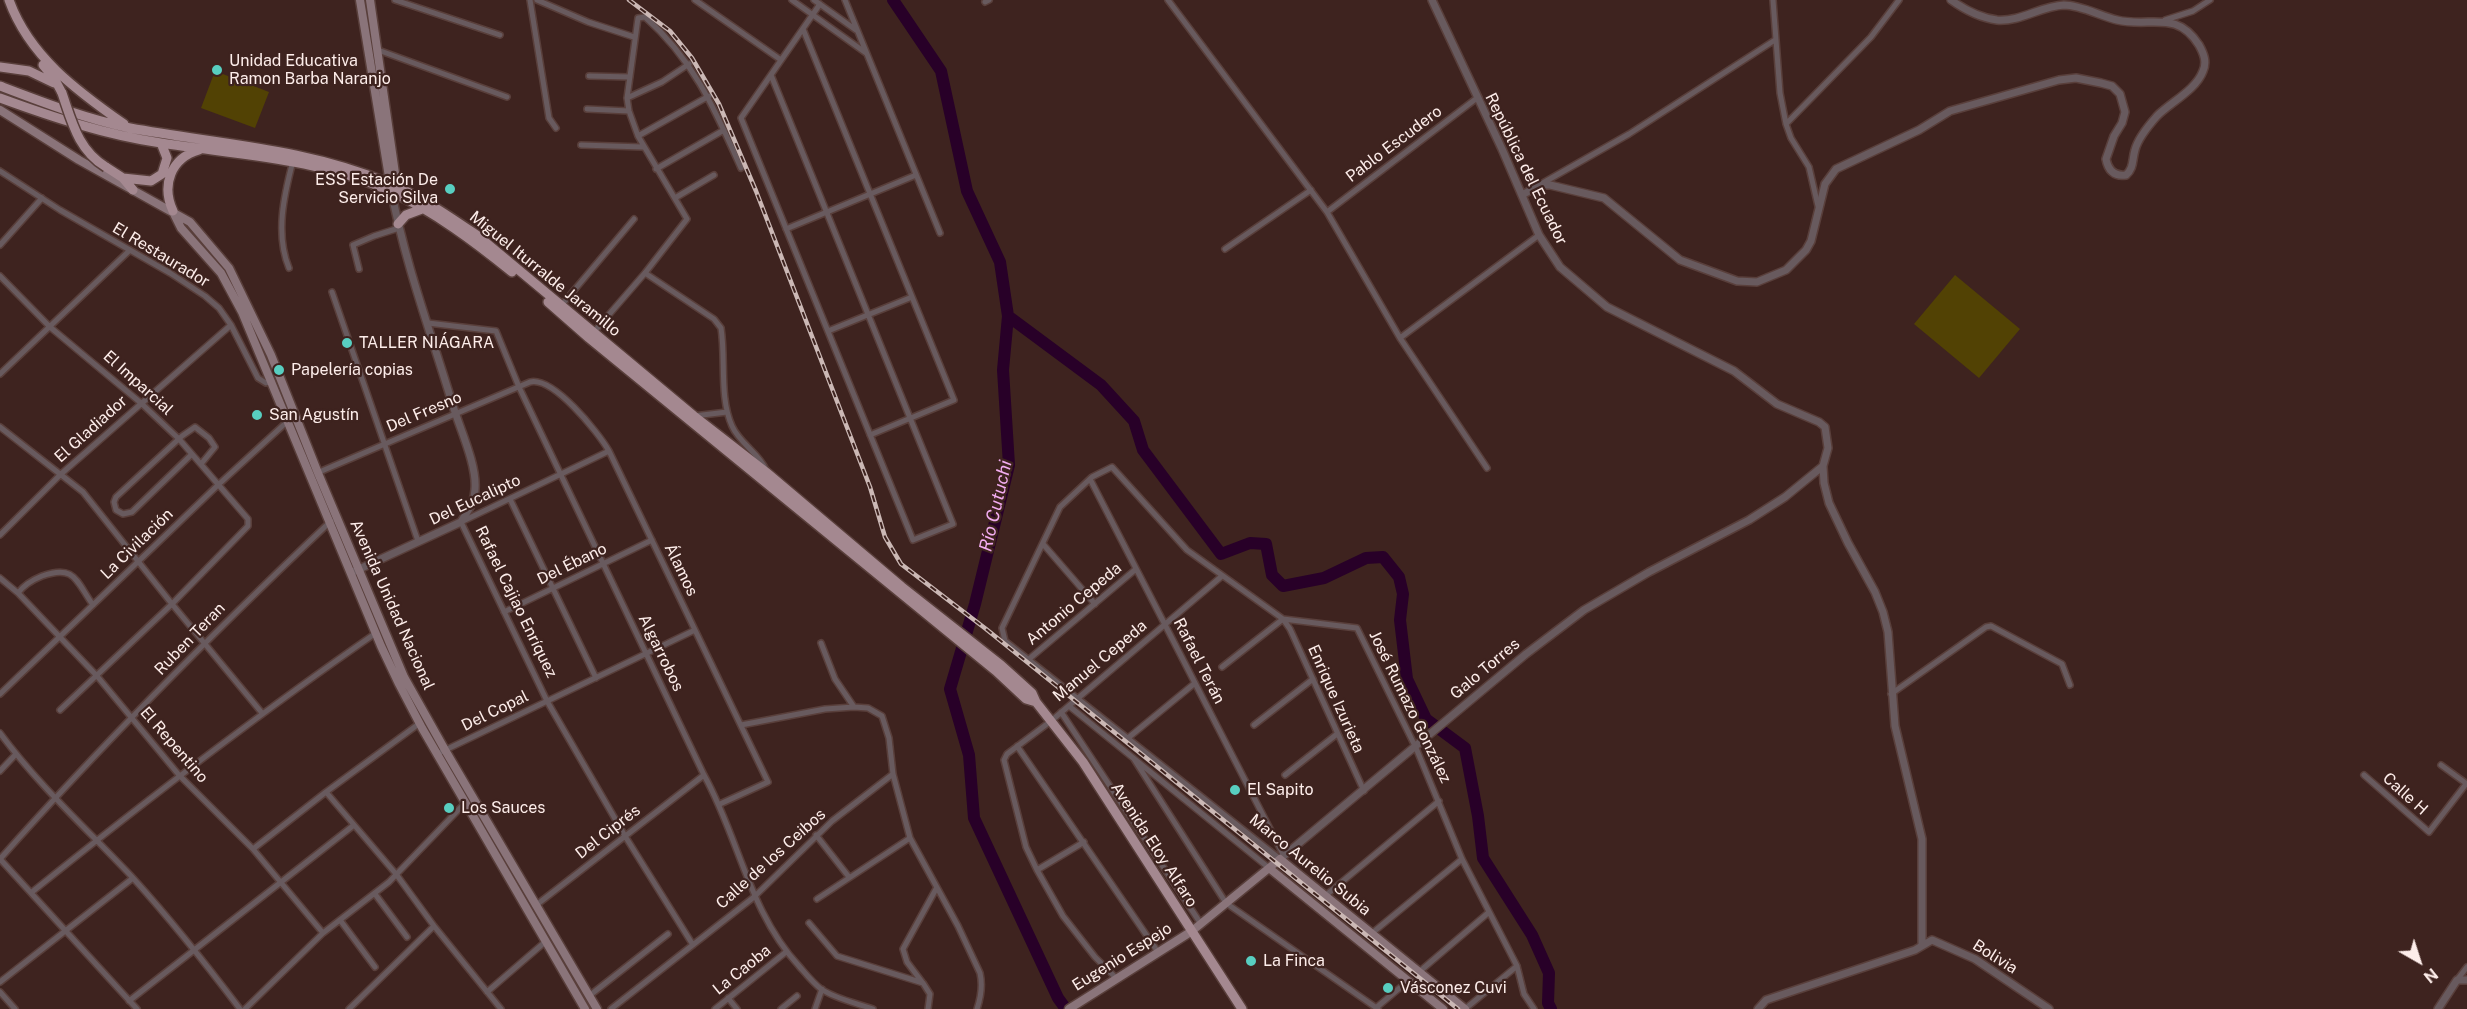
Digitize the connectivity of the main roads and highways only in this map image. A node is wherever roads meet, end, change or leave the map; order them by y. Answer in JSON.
{"nodes":[{"id":1,"x":9,"y":0,"type":"edge"},
{"id":2,"x":360,"y":0,"type":"edge"},
{"id":3,"x":369,"y":0,"type":"edge"},
{"id":4,"x":0,"y":1,"type":"edge"},
{"id":5,"x":15,"y":15,"type":"junction"},
{"id":6,"x":374,"y":46,"type":"junction"},
{"id":7,"x":0,"y":67,"type":"edge"},
{"id":8,"x":0,"y":86,"type":"edge"},
{"id":9,"x":61,"y":90,"type":"junction"},
{"id":10,"x":0,"y":98,"type":"edge"},
{"id":11,"x":0,"y":111,"type":"edge"},
{"id":12,"x":130,"y":128,"type":"junction"},
{"id":13,"x":161,"y":143,"type":"junction"},
{"id":14,"x":202,"y":149,"type":"junction"},
{"id":15,"x":123,"y":178,"type":"junction"},
{"id":16,"x":394,"y":189,"type":"junction"},
{"id":17,"x":133,"y":190,"type":"junction"},
{"id":18,"x":422,"y":209,"type":"junction"},
{"id":19,"x":173,"y":211,"type":"junction"},
{"id":20,"x":399,"y":226,"type":"road end"},
{"id":21,"x":560,"y":308,"type":"junction"},
{"id":22,"x":591,"y":335,"type":"junction"},
{"id":23,"x":315,"y":474,"type":"junction"},
{"id":24,"x":355,"y":571,"type":"junction"},
{"id":25,"x":900,"y":590,"type":"junction"},
{"id":26,"x":379,"y":631,"type":"junction"},
{"id":27,"x":441,"y":752,"type":"junction"},
{"id":28,"x":1282,"y":858,"type":"joint"},
{"id":29,"x":1269,"y":868,"type":"junction"},
{"id":30,"x":1192,"y":931,"type":"junction"},
{"id":31,"x":585,"y":1009,"type":"edge"},
{"id":32,"x":597,"y":1009,"type":"edge"},
{"id":33,"x":1069,"y":1009,"type":"edge"},
{"id":34,"x":1242,"y":1009,"type":"edge"},
{"id":35,"x":1443,"y":1009,"type":"edge"},
{"id":36,"x":1465,"y":1009,"type":"edge"}],
"edges":[{"from":1,"to":5,"type":"main road"},
{"from":2,"to":6,"type":"main road","name":"Rafael Cajiao Enríquez"},
{"from":3,"to":6,"type":"main road","name":"Rafael Cajiao Enríquez"},
{"from":4,"to":5,"type":"main road"},
{"from":5,"to":9,"type":"main road"},
{"from":5,"to":12,"type":"main road"},
{"from":6,"to":16,"type":"main road","name":"Rafael Cajiao Enríquez"},
{"from":7,"to":9,"type":"main road"},
{"from":8,"to":12,"type":"main road","name":"Miguel Iturralde Jaramillo"},
{"from":9,"to":15,"type":"main road","bridge":true},
{"from":10,"to":13,"type":"main road","name":"Miguel Iturralde Jaramillo"},
{"from":11,"to":17,"type":"main road"},
{"from":12,"to":16,"type":"main road","name":"Miguel Iturralde Jaramillo"},
{"from":13,"to":14,"type":"main road","name":"Miguel Iturralde Jaramillo"},
{"from":13,"to":15,"type":"main road"},
{"from":14,"to":16,"type":"main road","name":"Miguel Iturralde Jaramillo"},
{"from":14,"to":19,"type":"main road"},
{"from":15,"to":17,"type":"main road"},
{"from":16,"to":18,"type":"main road","name":"Miguel Iturralde Jaramillo"},
{"from":16,"to":21,"type":"main road","name":"Miguel Iturralde Jaramillo"},
{"from":17,"to":19,"type":"main road"},
{"from":18,"to":20,"type":"main road"},
{"from":18,"to":21,"type":"main road","name":"Miguel Iturralde Jaramillo"},
{"from":19,"to":23,"type":"main road","name":"Avenida Unidad Nacional"},
{"from":21,"to":22,"type":"main road","name":"Miguel Iturralde Jaramillo"},
{"from":22,"to":25,"type":"main road","name":"Miguel Iturralde Jaramillo"},
{"from":22,"to":25,"type":"main road","name":"Miguel Iturralde Jaramillo"},
{"from":23,"to":24,"type":"main road","name":"Avenida Unidad Nacional"},
{"from":23,"to":24,"type":"main road","name":"Avenida Unidad Nacional"},
{"from":24,"to":26,"type":"main road","name":"Avenida Unidad Nacional"},
{"from":25,"to":30,"type":"main road","name":"Avenida Eloy Alfaro"},
{"from":26,"to":27,"type":"main road","name":"Avenida Unidad Nacional"},
{"from":26,"to":27,"type":"main road","name":"Avenida Unidad Nacional"},
{"from":27,"to":31,"type":"main road","name":"Avenida Unidad Nacional"},
{"from":27,"to":32,"type":"main road","name":"Avenida Unidad Nacional"},
{"from":28,"to":29,"type":"main road","name":"Galo Torres"},
{"from":28,"to":36,"type":"main road","name":"Marco Aurelio Subia"},
{"from":29,"to":30,"type":"main road","name":"Galo Torres"},
{"from":29,"to":35,"type":"main road","name":"Marco Aurelio Subia"},
{"from":30,"to":33,"type":"main road","name":"Eugenio Espejo"},
{"from":30,"to":34,"type":"main road","name":"Avenida Eloy Alfaro"}]}
